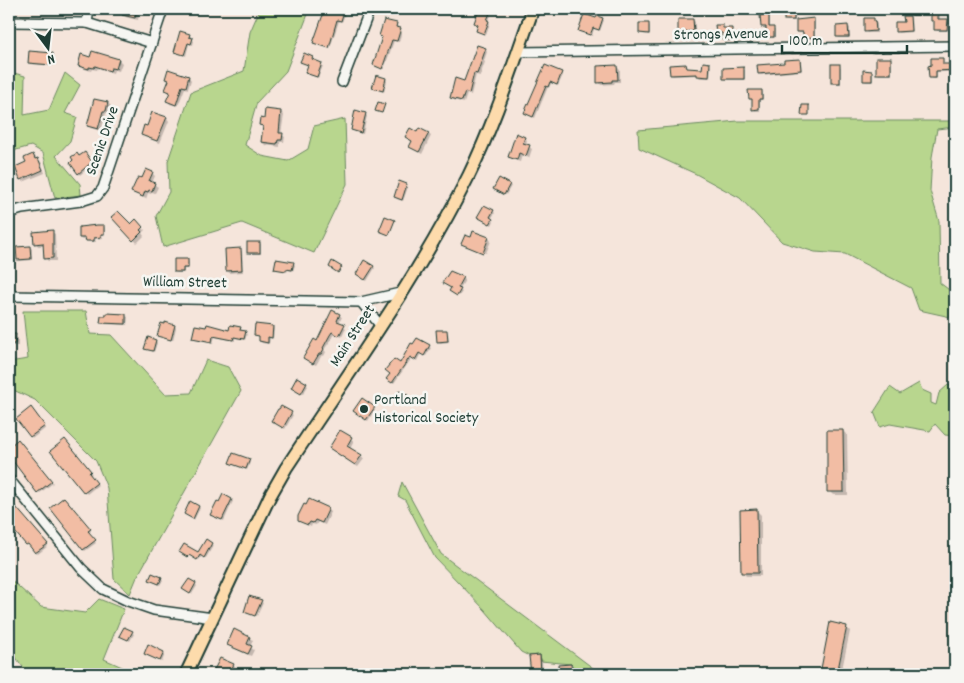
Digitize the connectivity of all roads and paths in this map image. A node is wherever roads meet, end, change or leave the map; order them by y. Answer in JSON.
{"nodes":[{"id":1,"x":89,"y":9,"type":"edge"},
{"id":2,"x":163,"y":9,"type":"edge"},
{"id":3,"x":370,"y":9,"type":"edge"},
{"id":4,"x":533,"y":9,"type":"edge"},
{"id":5,"x":9,"y":22,"type":"edge"},
{"id":6,"x":87,"y":23,"type":"junction"},
{"id":7,"x":152,"y":43,"type":"junction"},
{"id":8,"x":955,"y":46,"type":"edge"},
{"id":9,"x":518,"y":52,"type":"junction"},
{"id":10,"x":342,"y":82,"type":"dead end"},
{"id":11,"x":9,"y":213,"type":"edge"},
{"id":12,"x":400,"y":293,"type":"junction"},
{"id":13,"x":9,"y":296,"type":"edge"},
{"id":14,"x":361,"y":302,"type":"junction"},
{"id":15,"x":380,"y":325,"type":"junction"},
{"id":16,"x":9,"y":479,"type":"edge"},
{"id":17,"x":212,"y":618,"type":"junction"},
{"id":18,"x":186,"y":674,"type":"edge"}],
"edges":[{"from":1,"to":6,"type":"street"},
{"from":2,"to":7,"type":"street","name":"Scenic Drive"},
{"from":3,"to":10,"type":"street"},
{"from":4,"to":9,"type":"main road","name":"Main Street"},
{"from":5,"to":6,"type":"street"},
{"from":6,"to":7,"type":"street"},
{"from":7,"to":11,"type":"street","name":"Scenic Drive"},
{"from":8,"to":9,"type":"street","name":"Strongs Avenue"},
{"from":9,"to":12,"type":"main road","name":"Main Street"},
{"from":12,"to":14,"type":"street","name":"William Street"},
{"from":12,"to":15,"type":"main road","name":"Main Street"},
{"from":13,"to":14,"type":"street","name":"William Street"},
{"from":14,"to":15,"type":"street"},
{"from":15,"to":17,"type":"main road","name":"Main Street"},
{"from":16,"to":17,"type":"street"},
{"from":17,"to":18,"type":"main road","name":"Main Street"}]}
